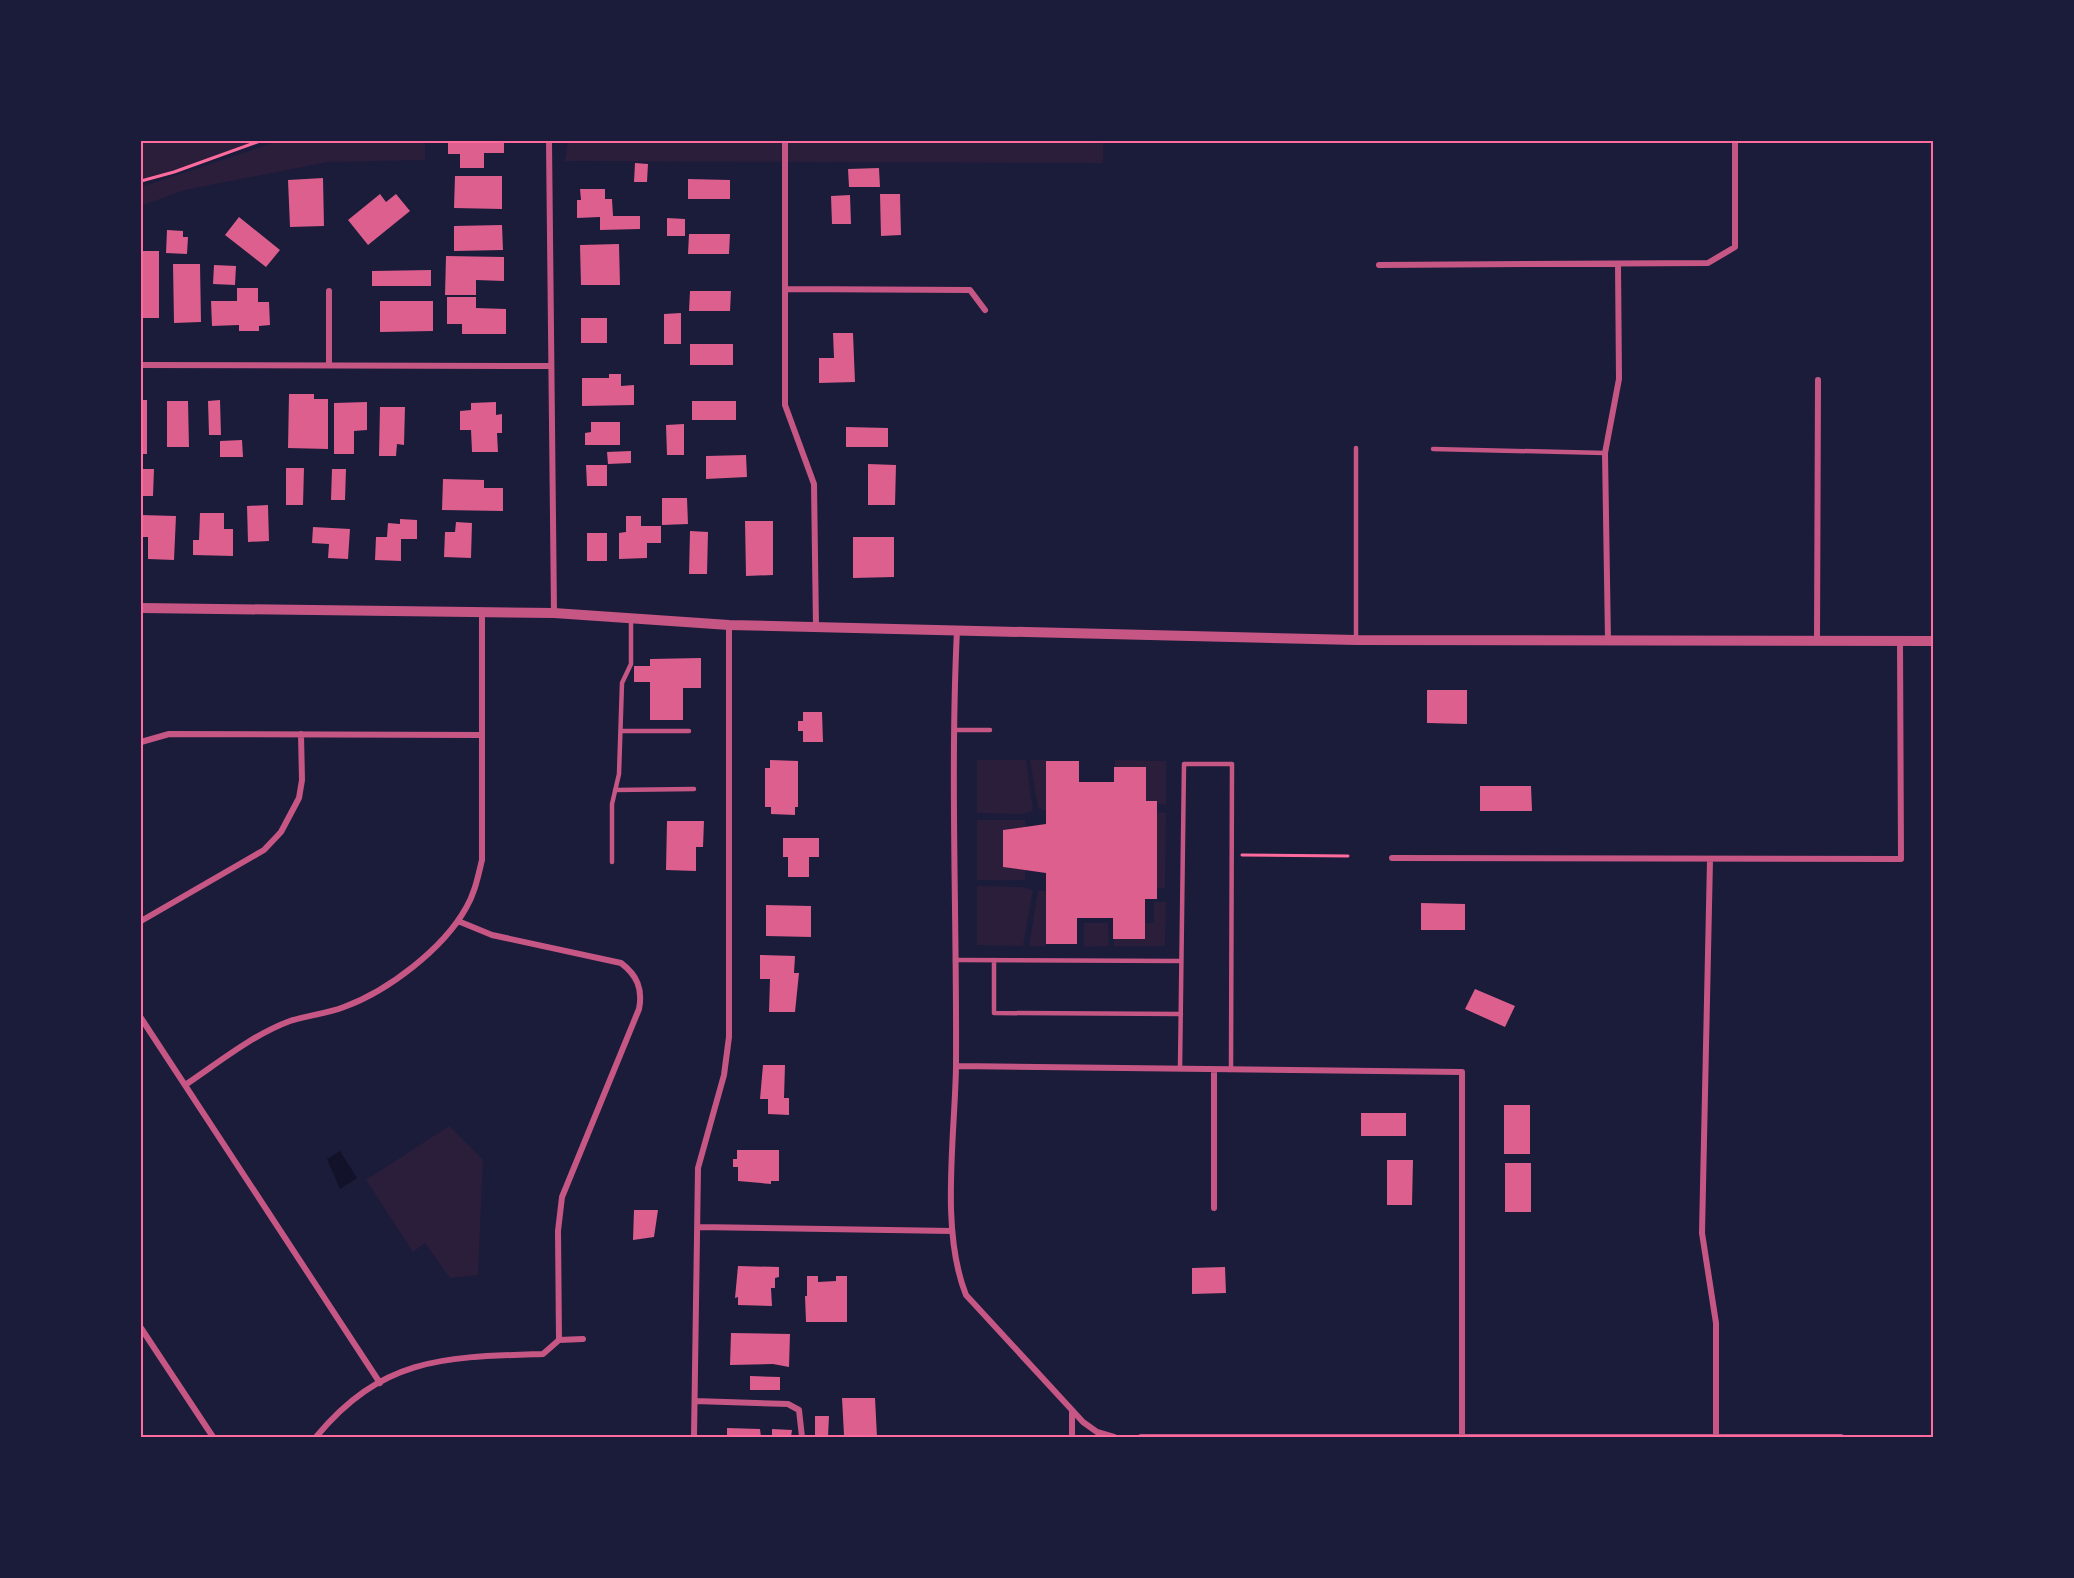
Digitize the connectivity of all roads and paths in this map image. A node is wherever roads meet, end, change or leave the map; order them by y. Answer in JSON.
{"nodes":[{"id":1,"x":260,"y":141,"type":"edge"},
{"id":2,"x":549,"y":141,"type":"edge"},
{"id":3,"x":785,"y":141,"type":"edge"},
{"id":4,"x":1735,"y":141,"type":"edge"},
{"id":5,"x":141,"y":181,"type":"edge"},
{"id":6,"x":1618,"y":264,"type":"junction"},
{"id":7,"x":1380,"y":265,"type":"dead end"},
{"id":8,"x":786,"y":289,"type":"junction"},
{"id":9,"x":329,"y":291,"type":"dead end"},
{"id":10,"x":985,"y":310,"type":"dead end"},
{"id":11,"x":141,"y":365,"type":"edge"},
{"id":12,"x":329,"y":365,"type":"junction"},
{"id":13,"x":550,"y":366,"type":"junction"},
{"id":14,"x":1818,"y":380,"type":"dead end"},
{"id":15,"x":1356,"y":448,"type":"dead end"},
{"id":16,"x":1433,"y":449,"type":"dead end"},
{"id":17,"x":1605,"y":453,"type":"junction"},
{"id":18,"x":141,"y":608,"type":"edge"},
{"id":19,"x":482,"y":611,"type":"junction"},
{"id":20,"x":554,"y":613,"type":"junction"},
{"id":21,"x":632,"y":618,"type":"junction"},
{"id":22,"x":729,"y":625,"type":"junction"},
{"id":23,"x":816,"y":628,"type":"junction"},
{"id":24,"x":957,"y":629,"type":"junction"},
{"id":25,"x":1356,"y":640,"type":"junction"},
{"id":26,"x":1608,"y":641,"type":"junction"},
{"id":27,"x":1816,"y":641,"type":"junction"},
{"id":28,"x":1900,"y":641,"type":"junction"},
{"id":29,"x":1933,"y":641,"type":"edge"},
{"id":30,"x":956,"y":730,"type":"junction"},
{"id":31,"x":990,"y":730,"type":"dead end"},
{"id":32,"x":622,"y":731,"type":"junction"},
{"id":33,"x":689,"y":731,"type":"dead end"},
{"id":34,"x":301,"y":734,"type":"junction"},
{"id":35,"x":481,"y":735,"type":"junction"},
{"id":36,"x":141,"y":742,"type":"edge"},
{"id":37,"x":693,"y":789,"type":"dead end"},
{"id":38,"x":615,"y":790,"type":"junction"},
{"id":39,"x":1232,"y":855,"type":"junction"},
{"id":40,"x":1348,"y":856,"type":"dead end"},
{"id":41,"x":1392,"y":858,"type":"dead end"},
{"id":42,"x":1710,"y":860,"type":"junction"},
{"id":43,"x":612,"y":862,"type":"dead end"},
{"id":44,"x":141,"y":921,"type":"edge"},
{"id":45,"x":458,"y":921,"type":"junction"},
{"id":46,"x":955,"y":960,"type":"junction"},
{"id":47,"x":994,"y":960,"type":"junction"},
{"id":48,"x":1182,"y":961,"type":"junction"},
{"id":49,"x":1181,"y":1014,"type":"junction"},
{"id":50,"x":141,"y":1018,"type":"edge"},
{"id":51,"x":956,"y":1066,"type":"junction"},
{"id":52,"x":1180,"y":1070,"type":"junction"},
{"id":53,"x":1214,"y":1070,"type":"junction"},
{"id":54,"x":1231,"y":1070,"type":"junction"},
{"id":55,"x":185,"y":1085,"type":"junction"},
{"id":56,"x":1214,"y":1208,"type":"dead end"},
{"id":57,"x":698,"y":1227,"type":"junction"},
{"id":58,"x":952,"y":1230,"type":"junction"},
{"id":59,"x":141,"y":1328,"type":"edge"},
{"id":60,"x":583,"y":1339,"type":"dead end"},
{"id":61,"x":558,"y":1340,"type":"junction"},
{"id":62,"x":380,"y":1383,"type":"junction"},
{"id":63,"x":695,"y":1401,"type":"junction"},
{"id":64,"x":1072,"y":1411,"type":"junction"},
{"id":65,"x":213,"y":1437,"type":"edge"},
{"id":66,"x":316,"y":1437,"type":"edge"},
{"id":67,"x":694,"y":1437,"type":"edge"},
{"id":68,"x":802,"y":1437,"type":"edge"},
{"id":69,"x":1072,"y":1437,"type":"edge"},
{"id":70,"x":1114,"y":1437,"type":"edge"},
{"id":71,"x":1141,"y":1437,"type":"edge"},
{"id":72,"x":1461,"y":1437,"type":"edge"},
{"id":73,"x":1716,"y":1437,"type":"edge"},
{"id":74,"x":1841,"y":1437,"type":"edge"}],
"edges":[{"from":1,"to":5,"type":"path"},
{"from":2,"to":13,"type":"street"},
{"from":3,"to":8,"type":"street"},
{"from":4,"to":6,"type":"street"},
{"from":6,"to":7,"type":"street"},
{"from":6,"to":17,"type":"street"},
{"from":8,"to":10,"type":"street"},
{"from":8,"to":23,"type":"street"},
{"from":9,"to":12,"type":"street"},
{"from":11,"to":12,"type":"street"},
{"from":12,"to":13,"type":"street"},
{"from":13,"to":20,"type":"street"},
{"from":14,"to":27,"type":"street"},
{"from":15,"to":25,"type":"lane"},
{"from":16,"to":17,"type":"lane"},
{"from":17,"to":26,"type":"street"},
{"from":18,"to":19,"type":"street"},
{"from":19,"to":20,"type":"street"},
{"from":19,"to":35,"type":"street"},
{"from":20,"to":21,"type":"street"},
{"from":21,"to":22,"type":"street"},
{"from":21,"to":32,"type":"lane"},
{"from":22,"to":23,"type":"street"},
{"from":22,"to":57,"type":"street"},
{"from":23,"to":24,"type":"street"},
{"from":24,"to":25,"type":"street"},
{"from":24,"to":30,"type":"street"},
{"from":25,"to":26,"type":"street"},
{"from":26,"to":27,"type":"street"},
{"from":27,"to":28,"type":"street"},
{"from":28,"to":29,"type":"street"},
{"from":28,"to":42,"type":"street"},
{"from":30,"to":31,"type":"lane"},
{"from":30,"to":46,"type":"street"},
{"from":32,"to":33,"type":"lane"},
{"from":32,"to":38,"type":"lane"},
{"from":34,"to":35,"type":"street"},
{"from":34,"to":36,"type":"street"},
{"from":34,"to":44,"type":"street"},
{"from":35,"to":45,"type":"street"},
{"from":37,"to":38,"type":"lane"},
{"from":38,"to":43,"type":"lane"},
{"from":39,"to":40,"type":"path"},
{"from":39,"to":48,"type":"lane"},
{"from":39,"to":54,"type":"lane"},
{"from":41,"to":42,"type":"street"},
{"from":42,"to":73,"type":"street"},
{"from":45,"to":55,"type":"street"},
{"from":45,"to":61,"type":"street"},
{"from":46,"to":47,"type":"lane"},
{"from":46,"to":51,"type":"street"},
{"from":47,"to":48,"type":"lane"},
{"from":47,"to":49,"type":"lane"},
{"from":48,"to":49,"type":"lane"},
{"from":49,"to":52,"type":"lane"},
{"from":50,"to":55,"type":"street"},
{"from":51,"to":52,"type":"street"},
{"from":51,"to":58,"type":"street"},
{"from":52,"to":53,"type":"street"},
{"from":53,"to":54,"type":"street"},
{"from":53,"to":56,"type":"street"},
{"from":54,"to":72,"type":"street"},
{"from":55,"to":62,"type":"street"},
{"from":57,"to":58,"type":"street"},
{"from":57,"to":63,"type":"street"},
{"from":58,"to":64,"type":"street"},
{"from":59,"to":65,"type":"street"},
{"from":60,"to":61,"type":"street"},
{"from":61,"to":62,"type":"street"},
{"from":62,"to":66,"type":"street"},
{"from":63,"to":67,"type":"street"},
{"from":63,"to":68,"type":"street"},
{"from":64,"to":69,"type":"street"},
{"from":64,"to":70,"type":"street"},
{"from":71,"to":72,"type":"street"},
{"from":72,"to":73,"type":"street"},
{"from":73,"to":74,"type":"street"}]}
